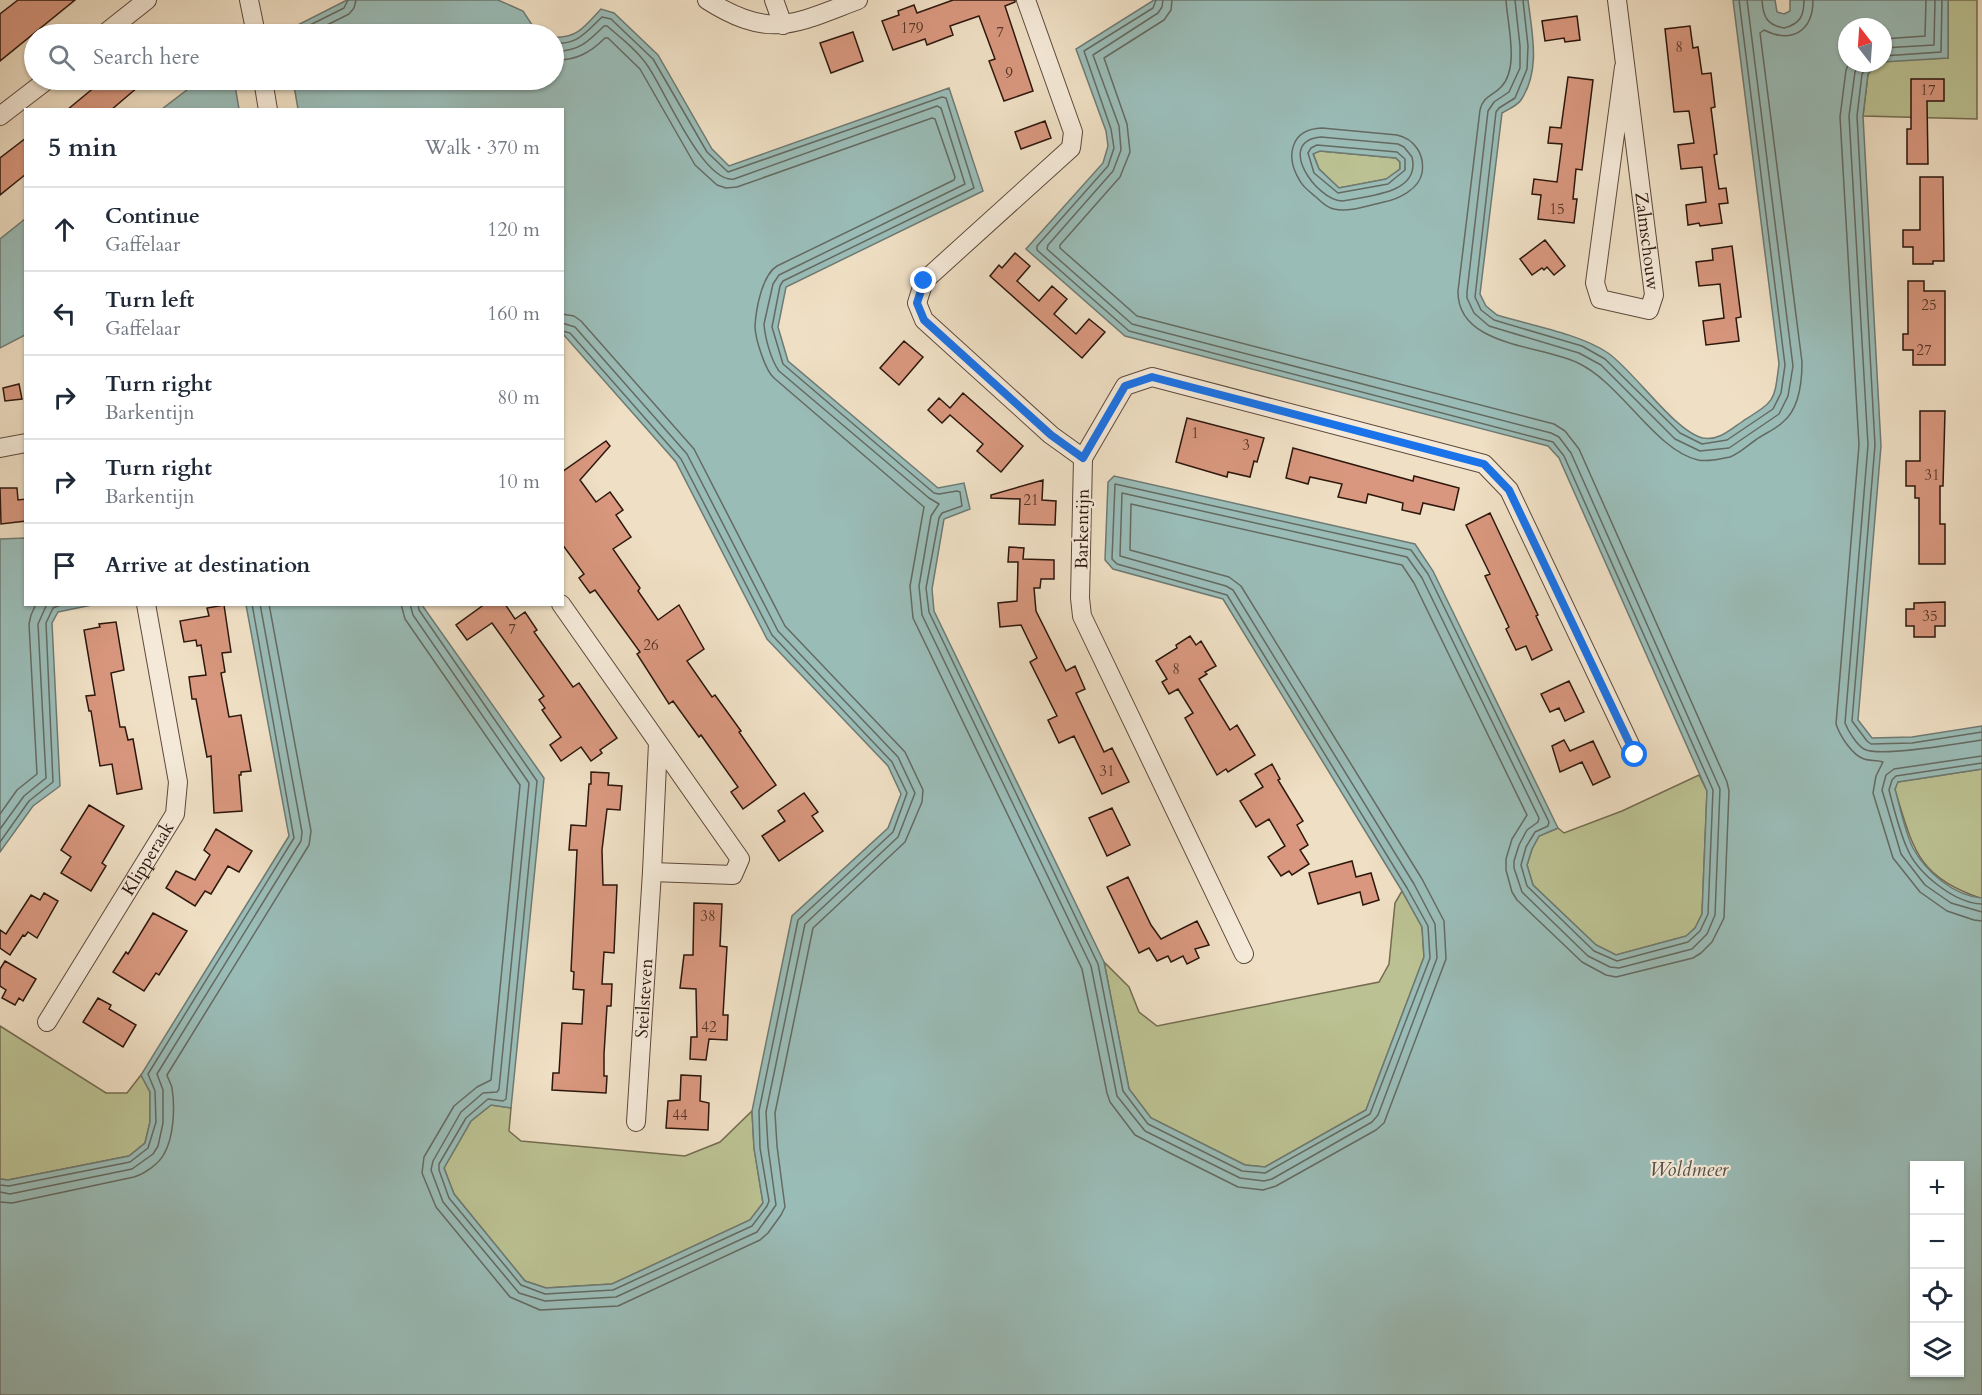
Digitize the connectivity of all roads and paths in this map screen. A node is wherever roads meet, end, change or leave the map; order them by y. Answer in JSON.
{"nodes":[{"id":1,"x":147,"y":0,"type":"edge"},
{"id":2,"x":707,"y":0,"type":"edge"},
{"id":3,"x":774,"y":0,"type":"edge"},
{"id":4,"x":858,"y":0,"type":"edge"},
{"id":5,"x":1026,"y":0,"type":"edge"},
{"id":6,"x":1617,"y":0,"type":"edge"},
{"id":7,"x":253,"y":1,"type":"edge"},
{"id":8,"x":117,"y":24,"type":"edge"},
{"id":9,"x":255,"y":24,"type":"edge"},
{"id":10,"x":783,"y":25,"type":"junction"},
{"id":11,"x":1624,"y":67,"type":"junction"},
{"id":12,"x":34,"y":90,"type":"edge"},
{"id":13,"x":265,"y":90,"type":"edge"},
{"id":14,"x":268,"y":108,"type":"edge"},
{"id":15,"x":0,"y":116,"type":"edge"},
{"id":16,"x":24,"y":443,"type":"edge"},
{"id":17,"x":0,"y":448,"type":"edge"},
{"id":18,"x":1083,"y":458,"type":"junction"},
{"id":19,"x":146,"y":606,"type":"edge"},
{"id":20,"x":562,"y":606,"type":"edge"},
{"id":21,"x":658,"y":743,"type":"junction"},
{"id":22,"x":1635,"y":755,"type":"dead end"},
{"id":23,"x":652,"y":872,"type":"junction"},
{"id":24,"x":1244,"y":954,"type":"dead end"},
{"id":25,"x":47,"y":1022,"type":"dead end"},
{"id":26,"x":636,"y":1122,"type":"dead end"}],
"edges":[{"from":1,"to":8,"type":"street"},
{"from":2,"to":10,"type":"street"},
{"from":3,"to":10,"type":"street"},
{"from":4,"to":10,"type":"street"},
{"from":5,"to":18,"type":"street"},
{"from":6,"to":11,"type":"street","name":"Zalmschouw"},
{"from":7,"to":9,"type":"street"},
{"from":11,"to":11,"type":"street","name":"Zalmschouw"},
{"from":12,"to":15,"type":"street"},
{"from":13,"to":14,"type":"street"},
{"from":16,"to":17,"type":"street"},
{"from":18,"to":22,"type":"street"},
{"from":18,"to":24,"type":"street","name":"Barkentijn"},
{"from":19,"to":25,"type":"street","name":"Klipperaak"},
{"from":20,"to":21,"type":"street"},
{"from":21,"to":23,"type":"street","name":"Steilsteven"},
{"from":21,"to":23,"type":"street"},
{"from":23,"to":26,"type":"street","name":"Steilsteven"}]}
